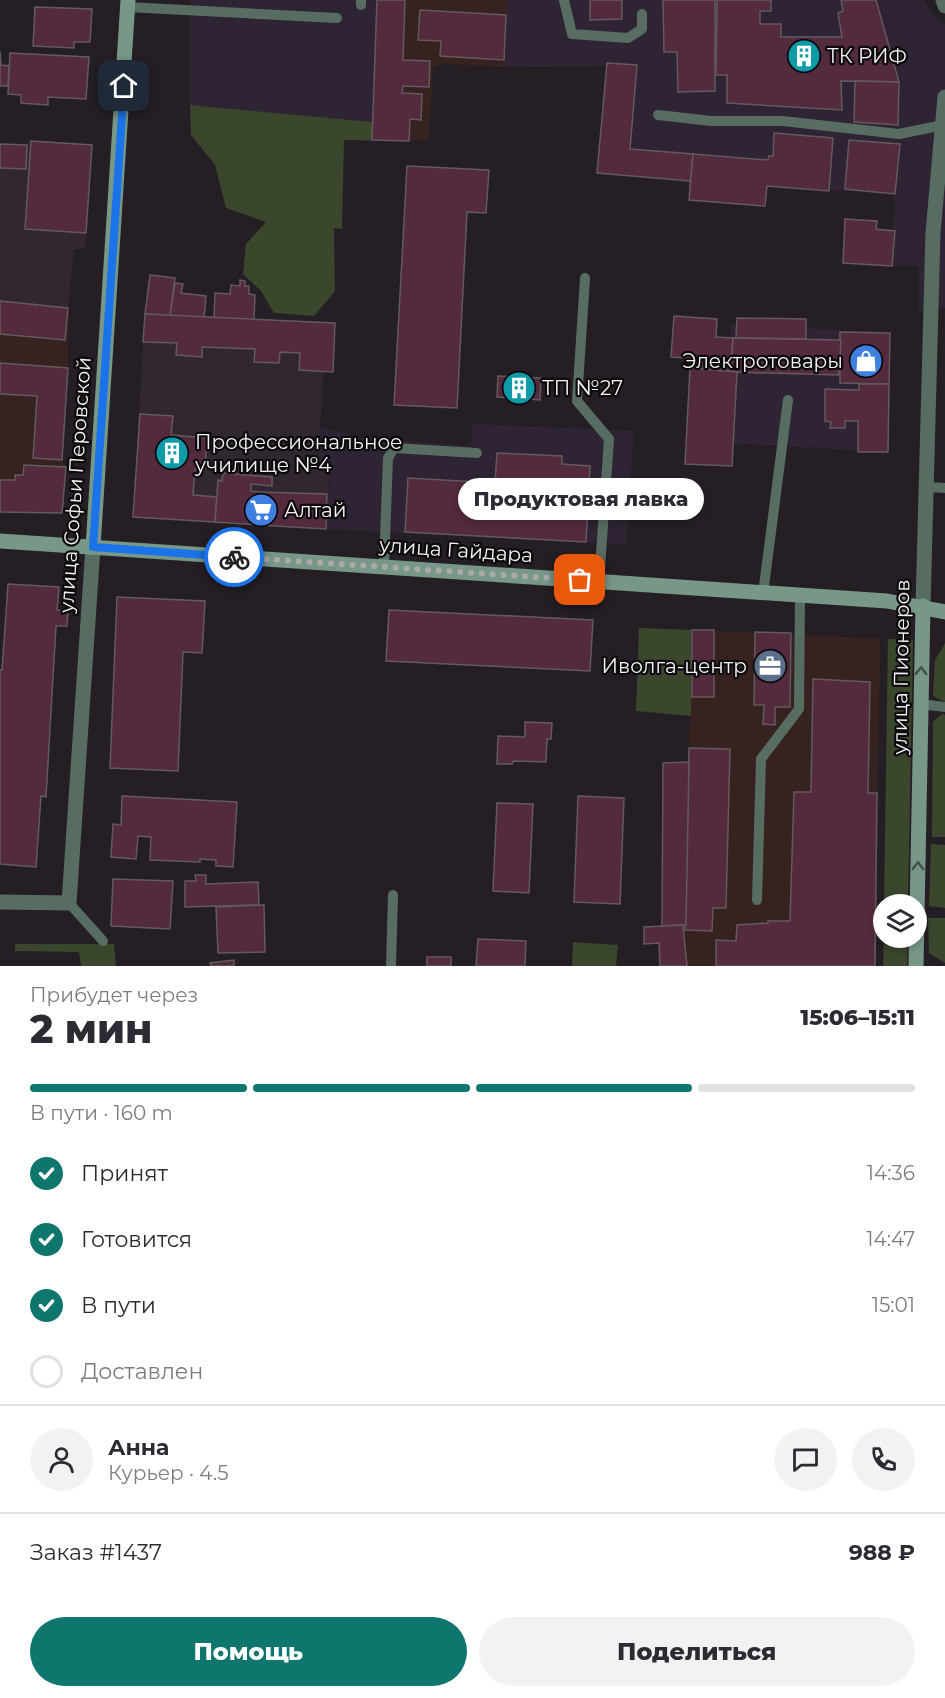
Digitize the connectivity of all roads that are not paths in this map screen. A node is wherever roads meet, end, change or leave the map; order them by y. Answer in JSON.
{"nodes":[{"id":1,"x":564,"y":0,"type":"edge"},
{"id":2,"x":943,"y":0,"type":"edge"},
{"id":3,"x":128,"y":3,"type":"edge"},
{"id":4,"x":945,"y":6,"type":"edge"},
{"id":5,"x":642,"y":14,"type":"dead end"},
{"id":6,"x":337,"y":18,"type":"dead end"},
{"id":7,"x":945,"y":97,"type":"edge"},
{"id":8,"x":658,"y":115,"type":"dead end"},
{"id":9,"x":943,"y":126,"type":"junction"},
{"id":10,"x":585,"y":278,"type":"dead end"},
{"id":11,"x":938,"y":369,"type":"edge"},
{"id":12,"x":788,"y":400,"type":"dead end"},
{"id":13,"x":477,"y":453,"type":"dead end"},
{"id":14,"x":927,"y":487,"type":"junction"},
{"id":15,"x":945,"y":488,"type":"edge"},
{"id":16,"x":0,"y":541,"type":"edge"},
{"id":17,"x":93,"y":547,"type":"junction"},
{"id":18,"x":384,"y":567,"type":"junction"},
{"id":19,"x":599,"y":582,"type":"junction"},
{"id":20,"x":763,"y":594,"type":"junction"},
{"id":21,"x":800,"y":596,"type":"junction"},
{"id":22,"x":923,"y":606,"type":"junction"},
{"id":23,"x":945,"y":612,"type":"edge"},
{"id":24,"x":921,"y":704,"type":"junction"},
{"id":25,"x":945,"y":707,"type":"edge"},
{"id":26,"x":393,"y":895,"type":"dead end"},
{"id":27,"x":757,"y":900,"type":"dead end"},
{"id":28,"x":0,"y":902,"type":"edge"},
{"id":29,"x":69,"y":903,"type":"junction"},
{"id":30,"x":103,"y":941,"type":"dead end"},
{"id":31,"x":391,"y":966,"type":"edge"},
{"id":32,"x":916,"y":966,"type":"edge"}],
"edges":[{"from":1,"to":5,"type":"lane"},
{"from":2,"to":4,"type":"street"},
{"from":3,"to":6,"type":"lane"},
{"from":3,"to":17,"type":"street","name":"улица Софьи Перовской"},
{"from":7,"to":9,"type":"street"},
{"from":8,"to":9,"type":"lane"},
{"from":9,"to":11,"type":"street","name":"улица Пионеров"},
{"from":10,"to":19,"type":"lane"},
{"from":11,"to":14,"type":"street","name":"улица Пионеров"},
{"from":12,"to":20,"type":"lane"},
{"from":13,"to":18,"type":"lane"},
{"from":14,"to":15,"type":"lane"},
{"from":14,"to":22,"type":"street","name":"улица Пионеров"},
{"from":16,"to":17,"type":"street","name":"улица Гайдара"},
{"from":17,"to":18,"type":"street","name":"улица Гайдара"},
{"from":17,"to":29,"type":"street","name":"улица Софьи Перовской"},
{"from":18,"to":19,"type":"street","name":"улица Гайдара"},
{"from":19,"to":20,"type":"street","name":"улица Гайдара"},
{"from":20,"to":21,"type":"street","name":"улица Гайдара"},
{"from":21,"to":22,"type":"street","name":"улица Гайдара"},
{"from":21,"to":27,"type":"lane"},
{"from":22,"to":23,"type":"street","name":"улица Гайдара"},
{"from":24,"to":22,"type":"street","name":"улица Пионеров","one_way":true},
{"from":24,"to":25,"type":"lane"},
{"from":32,"to":24,"type":"street","name":"улица Пионеров","one_way":true},
{"from":26,"to":31,"type":"lane"},
{"from":28,"to":29,"type":"street"},
{"from":29,"to":30,"type":"lane"}]}
